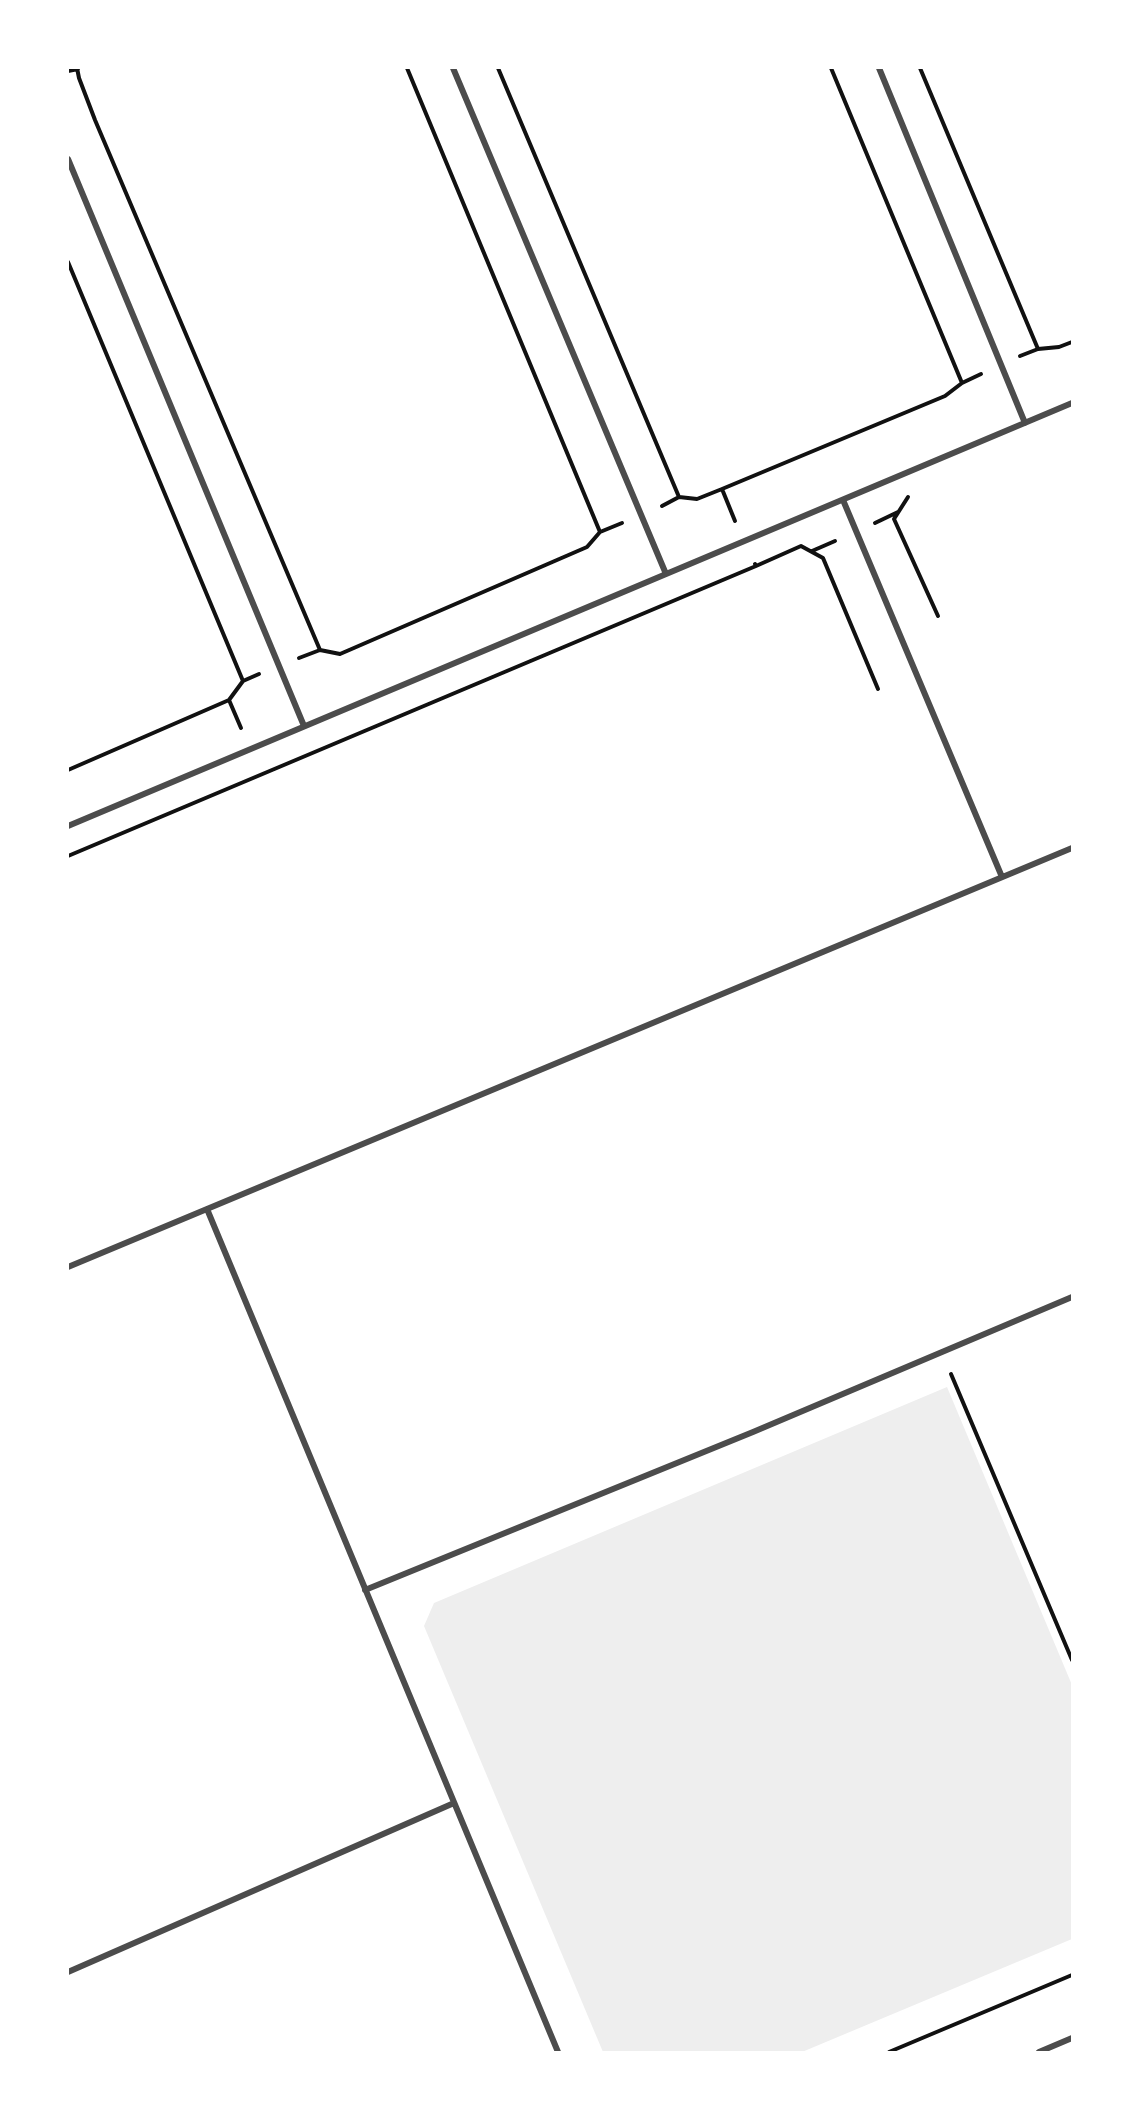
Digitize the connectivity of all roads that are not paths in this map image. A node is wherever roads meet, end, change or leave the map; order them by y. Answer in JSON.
{"nodes":[{"id":1,"x":453,"y":68,"type":"edge"},
{"id":2,"x":879,"y":68,"type":"edge"},
{"id":3,"x":68,"y":159,"type":"edge"},
{"id":4,"x":1072,"y":403,"type":"edge"},
{"id":5,"x":1025,"y":423,"type":"junction"},
{"id":6,"x":843,"y":500,"type":"junction"},
{"id":7,"x":666,"y":574,"type":"junction"},
{"id":8,"x":304,"y":726,"type":"junction"},
{"id":9,"x":68,"y":825,"type":"edge"},
{"id":10,"x":1072,"y":848,"type":"edge"},
{"id":11,"x":1002,"y":877,"type":"junction"},
{"id":12,"x":207,"y":1209,"type":"junction"},
{"id":13,"x":68,"y":1267,"type":"edge"},
{"id":14,"x":1072,"y":1297,"type":"edge"},
{"id":15,"x":365,"y":1590,"type":"junction"},
{"id":16,"x":454,"y":1803,"type":"junction"},
{"id":17,"x":68,"y":1972,"type":"edge"},
{"id":18,"x":1072,"y":2038,"type":"edge"},
{"id":19,"x":558,"y":2052,"type":"edge"},
{"id":20,"x":1039,"y":2052,"type":"edge"}],
"edges":[{"from":1,"to":7,"type":"street"},
{"from":2,"to":5,"type":"street"},
{"from":3,"to":8,"type":"street"},
{"from":4,"to":5,"type":"street"},
{"from":5,"to":6,"type":"street"},
{"from":6,"to":7,"type":"street"},
{"from":6,"to":11,"type":"street"},
{"from":7,"to":8,"type":"street"},
{"from":8,"to":9,"type":"street"},
{"from":10,"to":11,"type":"street"},
{"from":11,"to":12,"type":"street"},
{"from":12,"to":13,"type":"street"},
{"from":12,"to":15,"type":"street"},
{"from":14,"to":15,"type":"street"},
{"from":15,"to":16,"type":"street"},
{"from":16,"to":17,"type":"street"},
{"from":16,"to":19,"type":"street"},
{"from":18,"to":20,"type":"street"}]}
